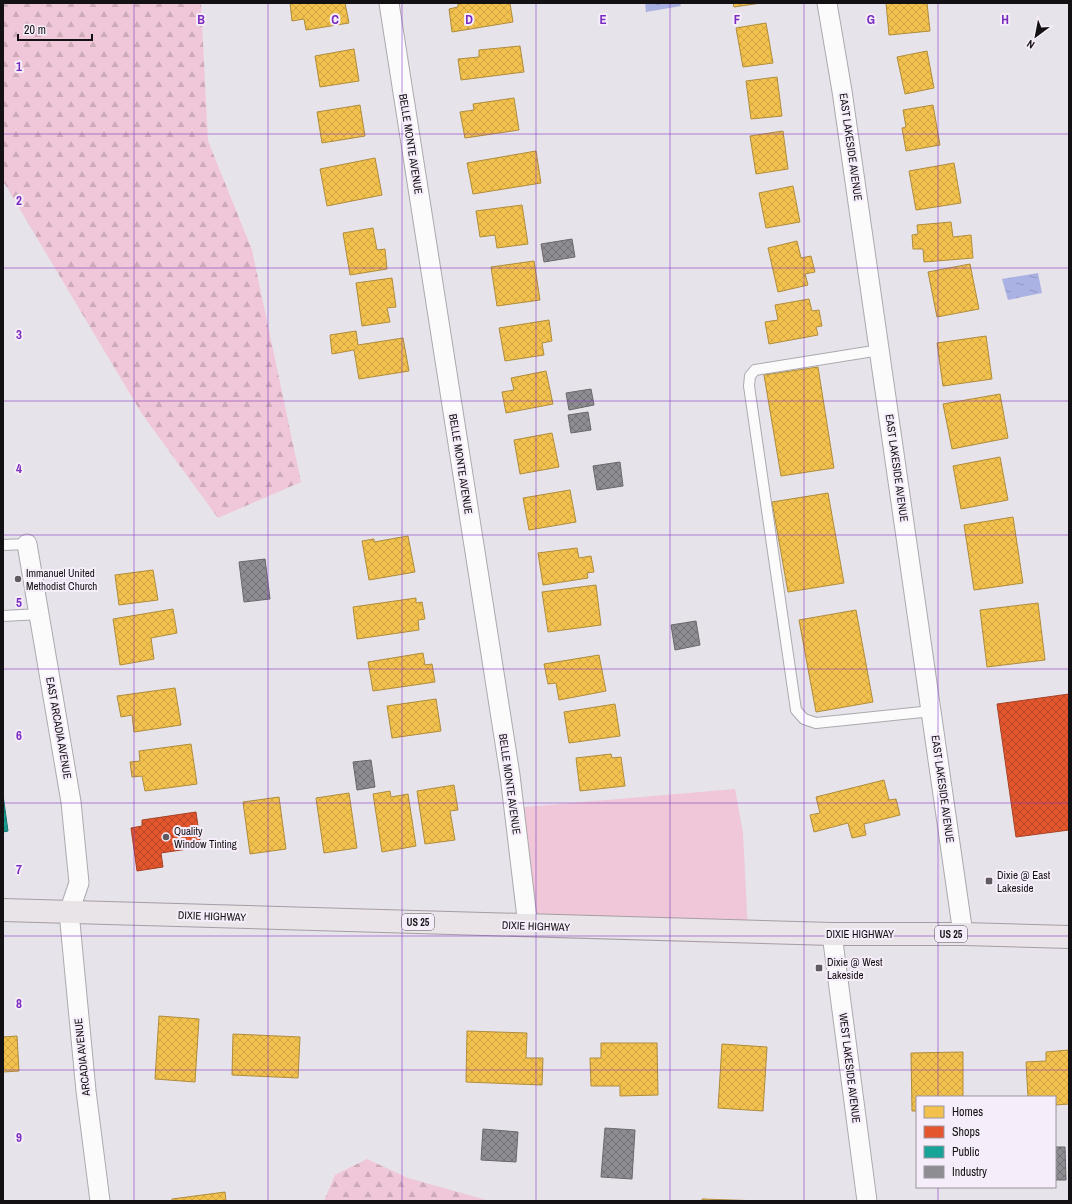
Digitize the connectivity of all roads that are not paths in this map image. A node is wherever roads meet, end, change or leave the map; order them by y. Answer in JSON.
{"nodes":[{"id":1,"x":389,"y":3,"type":"edge"},
{"id":2,"x":827,"y":3,"type":"edge"},
{"id":3,"x":880,"y":350,"type":"junction"},
{"id":4,"x":27,"y":544,"type":"joint"},
{"id":5,"x":3,"y":545,"type":"edge"},
{"id":6,"x":40,"y":614,"type":"junction"},
{"id":7,"x":3,"y":616,"type":"edge"},
{"id":8,"x":932,"y":711,"type":"junction"},
{"id":9,"x":3,"y":910,"type":"edge"},
{"id":10,"x":68,"y":912,"type":"junction"},
{"id":11,"x":528,"y":926,"type":"junction"},
{"id":12,"x":832,"y":934,"type":"junction"},
{"id":13,"x":963,"y":934,"type":"junction"},
{"id":14,"x":1069,"y":938,"type":"edge"},
{"id":15,"x":100,"y":1201,"type":"edge"},
{"id":16,"x":867,"y":1201,"type":"edge"}],
"edges":[{"from":1,"to":11,"type":"street","name":"BELLE MONTE AVENUE"},
{"from":2,"to":3,"type":"street","name":"EAST LAKESIDE AVENUE"},
{"from":3,"to":8,"type":"street","name":"EAST LAKESIDE AVENUE"},
{"from":3,"to":8,"type":"lane"},
{"from":4,"to":5,"type":"lane"},
{"from":4,"to":6,"type":"street","name":"EAST ARCADIA AVENUE"},
{"from":6,"to":7,"type":"lane"},
{"from":6,"to":10,"type":"street","name":"EAST ARCADIA AVENUE"},
{"from":8,"to":13,"type":"street","name":"EAST LAKESIDE AVENUE"},
{"from":9,"to":10,"type":"main road","name":"DIXIE HIGHWAY","number":"US 25"},
{"from":10,"to":11,"type":"main road","name":"DIXIE HIGHWAY","number":"US 25"},
{"from":10,"to":15,"type":"street","name":"ARCADIA AVENUE"},
{"from":11,"to":12,"type":"main road","name":"DIXIE HIGHWAY","number":"US 25"},
{"from":12,"to":13,"type":"main road","name":"DIXIE HIGHWAY","number":"US 25"},
{"from":12,"to":16,"type":"street","name":"WEST LAKESIDE AVENUE"},
{"from":13,"to":14,"type":"main road","name":"DIXIE HIGHWAY","number":"US 25"}]}
